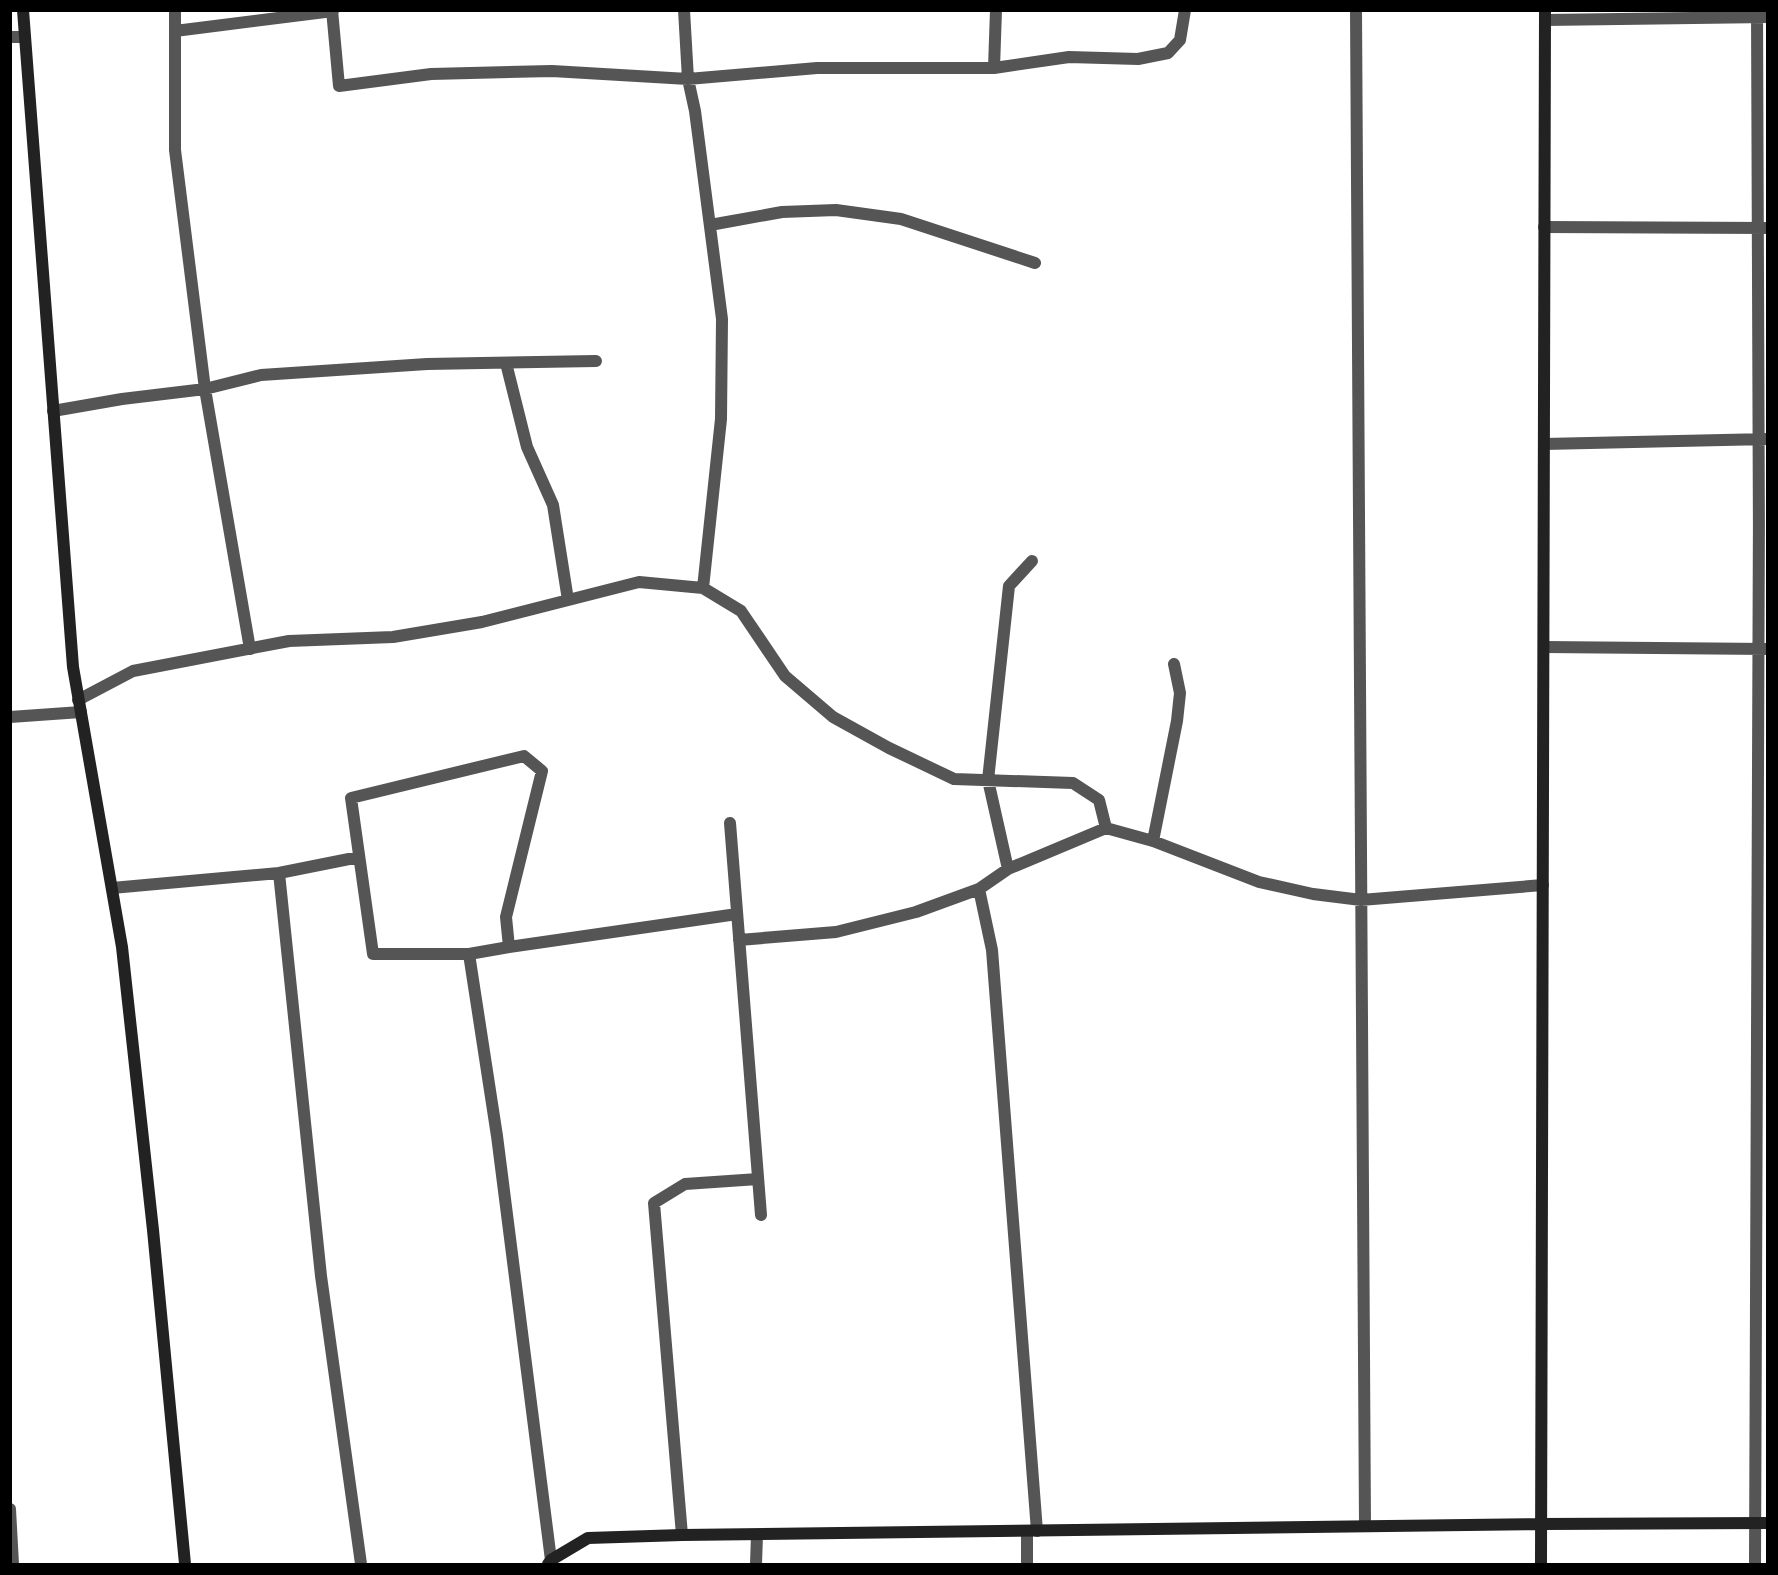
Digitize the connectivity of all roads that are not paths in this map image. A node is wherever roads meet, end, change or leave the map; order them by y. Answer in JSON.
{"nodes":[{"id":1,"x":22,"y":10,"type":"edge"},
{"id":2,"x":175,"y":10,"type":"edge"},
{"id":3,"x":684,"y":10,"type":"edge"},
{"id":4,"x":996,"y":10,"type":"edge"},
{"id":5,"x":1185,"y":10,"type":"edge"},
{"id":6,"x":1356,"y":10,"type":"edge"},
{"id":7,"x":333,"y":11,"type":"edge"},
{"id":8,"x":1545,"y":15,"type":"edge"},
{"id":9,"x":1761,"y":15,"type":"edge"},
{"id":10,"x":175,"y":31,"type":"junction"},
{"id":11,"x":10,"y":37,"type":"edge"},
{"id":12,"x":25,"y":37,"type":"junction"},
{"id":13,"x":994,"y":68,"type":"junction"},
{"id":14,"x":688,"y":79,"type":"junction"},
{"id":15,"x":710,"y":225,"type":"junction"},
{"id":16,"x":1544,"y":227,"type":"junction"},
{"id":17,"x":1763,"y":228,"type":"edge"},
{"id":18,"x":1035,"y":263,"type":"dead end"},
{"id":19,"x":596,"y":361,"type":"dead end"},
{"id":20,"x":506,"y":363,"type":"junction"},
{"id":21,"x":205,"y":389,"type":"junction"},
{"id":22,"x":53,"y":411,"type":"junction"},
{"id":23,"x":1763,"y":439,"type":"edge"},
{"id":24,"x":1544,"y":444,"type":"junction"},
{"id":25,"x":1032,"y":561,"type":"dead end"},
{"id":26,"x":703,"y":588,"type":"junction"},
{"id":27,"x":568,"y":600,"type":"junction"},
{"id":28,"x":1544,"y":647,"type":"junction"},
{"id":29,"x":250,"y":649,"type":"junction"},
{"id":30,"x":1763,"y":649,"type":"edge"},
{"id":31,"x":1174,"y":664,"type":"dead end"},
{"id":32,"x":80,"y":706,"type":"junction"},
{"id":33,"x":10,"y":717,"type":"edge"},
{"id":34,"x":988,"y":780,"type":"junction"},
{"id":35,"x":730,"y":823,"type":"dead end"},
{"id":36,"x":1106,"y":828,"type":"junction"},
{"id":37,"x":1153,"y":841,"type":"junction"},
{"id":38,"x":1763,"y":849,"type":"edge"},
{"id":39,"x":360,"y":857,"type":"junction"},
{"id":40,"x":1008,"y":869,"type":"junction"},
{"id":41,"x":279,"y":873,"type":"junction"},
{"id":42,"x":1543,"y":885,"type":"junction"},
{"id":43,"x":112,"y":888,"type":"junction"},
{"id":44,"x":979,"y":889,"type":"junction"},
{"id":45,"x":1361,"y":900,"type":"junction"},
{"id":46,"x":737,"y":914,"type":"junction"},
{"id":47,"x":739,"y":940,"type":"junction"},
{"id":48,"x":509,"y":946,"type":"junction"},
{"id":49,"x":469,"y":954,"type":"junction"},
{"id":50,"x":1763,"y":1066,"type":"edge"},
{"id":51,"x":758,"y":1179,"type":"junction"},
{"id":52,"x":761,"y":1215,"type":"dead end"},
{"id":53,"x":1762,"y":1278,"type":"edge"},
{"id":54,"x":10,"y":1509,"type":"edge"},
{"id":55,"x":1761,"y":1523,"type":"edge"},
{"id":56,"x":1541,"y":1524,"type":"junction"},
{"id":57,"x":1365,"y":1526,"type":"junction"},
{"id":58,"x":1032,"y":1532,"type":"junction"},
{"id":59,"x":682,"y":1535,"type":"junction"},
{"id":60,"x":757,"y":1535,"type":"junction"},
{"id":61,"x":549,"y":1562,"type":"edge"},
{"id":62,"x":13,"y":1564,"type":"edge"},
{"id":63,"x":185,"y":1564,"type":"edge"},
{"id":64,"x":361,"y":1564,"type":"edge"},
{"id":65,"x":756,"y":1564,"type":"edge"},
{"id":66,"x":1027,"y":1564,"type":"edge"},
{"id":67,"x":1541,"y":1564,"type":"edge"},
{"id":68,"x":1755,"y":1564,"type":"edge"}],
"edges":[{"from":1,"to":12,"type":"street"},
{"from":2,"to":10,"type":"street"},
{"from":3,"to":14,"type":"street"},
{"from":4,"to":13,"type":"street"},
{"from":5,"to":13,"type":"street"},
{"from":6,"to":45,"type":"street"},
{"from":7,"to":10,"type":"street"},
{"from":7,"to":14,"type":"street"},
{"from":8,"to":9,"type":"street"},
{"from":8,"to":16,"type":"street"},
{"from":9,"to":17,"type":"street"},
{"from":10,"to":21,"type":"street"},
{"from":11,"to":12,"type":"street"},
{"from":12,"to":22,"type":"street"},
{"from":13,"to":14,"type":"street"},
{"from":14,"to":15,"type":"street"},
{"from":15,"to":18,"type":"street"},
{"from":15,"to":26,"type":"street"},
{"from":16,"to":17,"type":"street"},
{"from":16,"to":24,"type":"street"},
{"from":17,"to":23,"type":"street"},
{"from":19,"to":20,"type":"street"},
{"from":20,"to":21,"type":"street"},
{"from":20,"to":27,"type":"street"},
{"from":21,"to":22,"type":"street"},
{"from":21,"to":29,"type":"street"},
{"from":22,"to":32,"type":"street"},
{"from":23,"to":24,"type":"street"},
{"from":23,"to":30,"type":"street"},
{"from":24,"to":28,"type":"street"},
{"from":25,"to":34,"type":"street"},
{"from":26,"to":27,"type":"street"},
{"from":26,"to":34,"type":"street"},
{"from":27,"to":29,"type":"street"},
{"from":28,"to":30,"type":"street"},
{"from":28,"to":42,"type":"street"},
{"from":29,"to":32,"type":"street"},
{"from":30,"to":38,"type":"street"},
{"from":31,"to":37,"type":"street"},
{"from":32,"to":33,"type":"street"},
{"from":32,"to":43,"type":"street"},
{"from":34,"to":36,"type":"street"},
{"from":34,"to":40,"type":"street"},
{"from":35,"to":46,"type":"street"},
{"from":36,"to":37,"type":"street"},
{"from":36,"to":40,"type":"street"},
{"from":37,"to":45,"type":"street"},
{"from":38,"to":50,"type":"street"},
{"from":39,"to":41,"type":"street"},
{"from":39,"to":48,"type":"street"},
{"from":39,"to":49,"type":"street"},
{"from":40,"to":44,"type":"street"},
{"from":41,"to":43,"type":"street"},
{"from":41,"to":64,"type":"street"},
{"from":42,"to":45,"type":"street"},
{"from":42,"to":56,"type":"street"},
{"from":43,"to":63,"type":"street"},
{"from":44,"to":47,"type":"street"},
{"from":44,"to":58,"type":"street"},
{"from":45,"to":57,"type":"street"},
{"from":46,"to":47,"type":"street"},
{"from":46,"to":48,"type":"street"},
{"from":47,"to":51,"type":"street"},
{"from":48,"to":49,"type":"street"},
{"from":49,"to":61,"type":"street"},
{"from":50,"to":53,"type":"street"},
{"from":51,"to":52,"type":"street"},
{"from":51,"to":59,"type":"street"},
{"from":53,"to":55,"type":"street"},
{"from":54,"to":62,"type":"street"},
{"from":55,"to":56,"type":"street"},
{"from":55,"to":68,"type":"street"},
{"from":56,"to":57,"type":"street"},
{"from":56,"to":67,"type":"street"},
{"from":57,"to":58,"type":"street"},
{"from":58,"to":60,"type":"street"},
{"from":58,"to":66,"type":"street"},
{"from":59,"to":60,"type":"street"},
{"from":59,"to":61,"type":"street"},
{"from":60,"to":65,"type":"street"}]}
